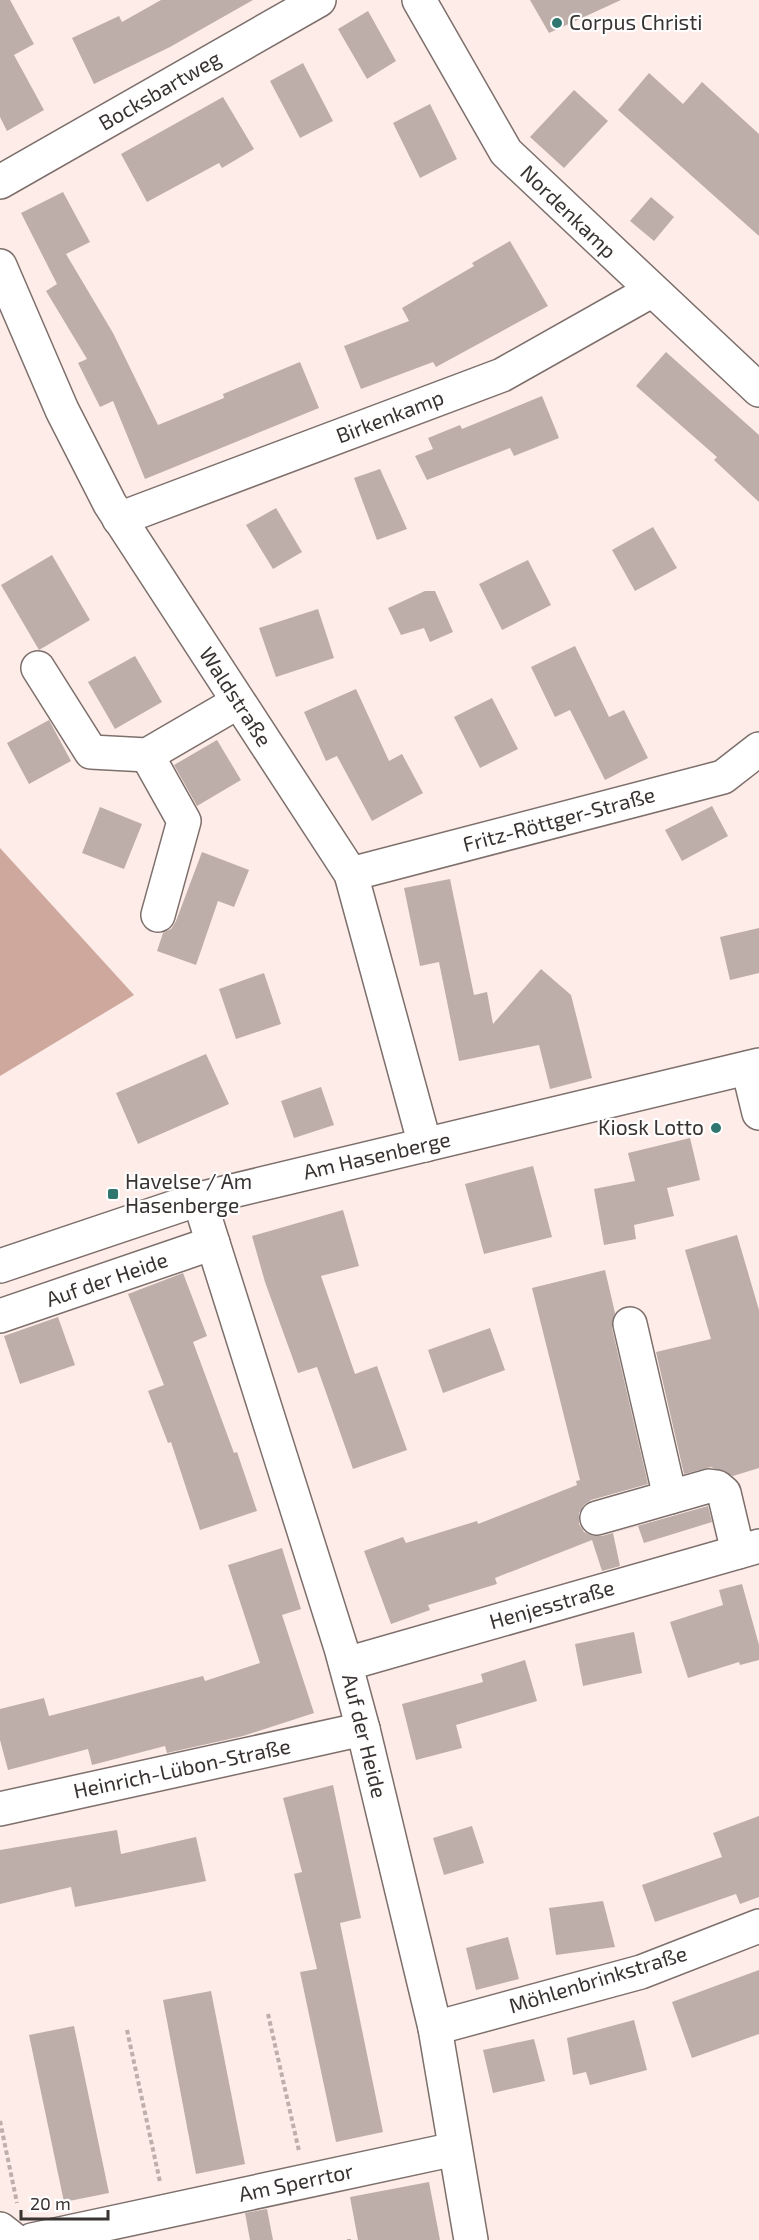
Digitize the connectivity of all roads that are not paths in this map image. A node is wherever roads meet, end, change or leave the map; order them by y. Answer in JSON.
{"nodes":[{"id":1,"x":319,"y":0,"type":"edge"},
{"id":2,"x":419,"y":0,"type":"edge"},
{"id":3,"x":0,"y":182,"type":"edge"},
{"id":4,"x":0,"y":266,"type":"edge"},
{"id":5,"x":651,"y":291,"type":"junction"},
{"id":6,"x":759,"y":390,"type":"edge"},
{"id":7,"x":119,"y":519,"type":"junction"},
{"id":8,"x":38,"y":668,"type":"dead end"},
{"id":9,"x":238,"y":702,"type":"junction"},
{"id":10,"x":759,"y":749,"type":"edge"},
{"id":11,"x":147,"y":755,"type":"junction"},
{"id":12,"x":351,"y":874,"type":"junction"},
{"id":13,"x":158,"y":915,"type":"dead end"},
{"id":14,"x":754,"y":1067,"type":"edge"},
{"id":15,"x":759,"y":1113,"type":"edge"},
{"id":16,"x":425,"y":1145,"type":"junction"},
{"id":17,"x":199,"y":1199,"type":"junction"},
{"id":18,"x":213,"y":1243,"type":"junction"},
{"id":19,"x":0,"y":1266,"type":"edge"},
{"id":20,"x":0,"y":1316,"type":"edge"},
{"id":21,"x":630,"y":1324,"type":"dead end"},
{"id":22,"x":670,"y":1497,"type":"junction"},
{"id":23,"x":597,"y":1518,"type":"dead end"},
{"id":24,"x":749,"y":1549,"type":"edge"},
{"id":25,"x":346,"y":1664,"type":"junction"},
{"id":26,"x":363,"y":1730,"type":"junction"},
{"id":27,"x":0,"y":1809,"type":"edge"},
{"id":28,"x":759,"y":1926,"type":"edge"},
{"id":29,"x":435,"y":2028,"type":"junction"},
{"id":30,"x":455,"y":2149,"type":"junction"},
{"id":31,"x":9,"y":2218,"type":"edge"},
{"id":32,"x":14,"y":2240,"type":"edge"},
{"id":33,"x":32,"y":2240,"type":"edge"},
{"id":34,"x":471,"y":2240,"type":"edge"}],
"edges":[{"from":1,"to":3,"type":"street","name":"Bocksbartweg"},
{"from":2,"to":5,"type":"street","name":"Nordenkamp"},
{"from":4,"to":7,"type":"street","name":"Waldstraße"},
{"from":5,"to":6,"type":"street","name":"Nordenkamp"},
{"from":5,"to":7,"type":"street","name":"Birkenkamp"},
{"from":7,"to":9,"type":"street","name":"Waldstraße"},
{"from":8,"to":11,"type":"street"},
{"from":9,"to":11,"type":"street"},
{"from":9,"to":12,"type":"street","name":"Waldstraße"},
{"from":10,"to":12,"type":"street","name":"Fritz-Röttger-Straße"},
{"from":11,"to":13,"type":"street"},
{"from":12,"to":16,"type":"street","name":"Waldstraße"},
{"from":14,"to":15,"type":"street"},
{"from":14,"to":16,"type":"street","name":"Am Hasenberge"},
{"from":16,"to":17,"type":"street","name":"Am Hasenberge"},
{"from":17,"to":18,"type":"street","name":"Auf der Heide"},
{"from":17,"to":19,"type":"street","name":"Am Hasenberge"},
{"from":18,"to":20,"type":"street","name":"Auf der Heide"},
{"from":18,"to":25,"type":"street","name":"Auf der Heide"},
{"from":21,"to":22,"type":"street"},
{"from":22,"to":23,"type":"street"},
{"from":22,"to":24,"type":"street"},
{"from":24,"to":25,"type":"street","name":"Henjesstraße"},
{"from":25,"to":26,"type":"street","name":"Auf der Heide"},
{"from":26,"to":27,"type":"street","name":"Heinrich-Lübon-Straße"},
{"from":26,"to":29,"type":"street","name":"Auf der Heide"},
{"from":28,"to":29,"type":"street","name":"Möhlenbrinkstraße"},
{"from":29,"to":30,"type":"street","name":"Auf der Heide"},
{"from":30,"to":33,"type":"street","name":"Am Sperrtor"},
{"from":30,"to":34,"type":"street","name":"Auf der Heide"},
{"from":31,"to":32,"type":"street"}]}
